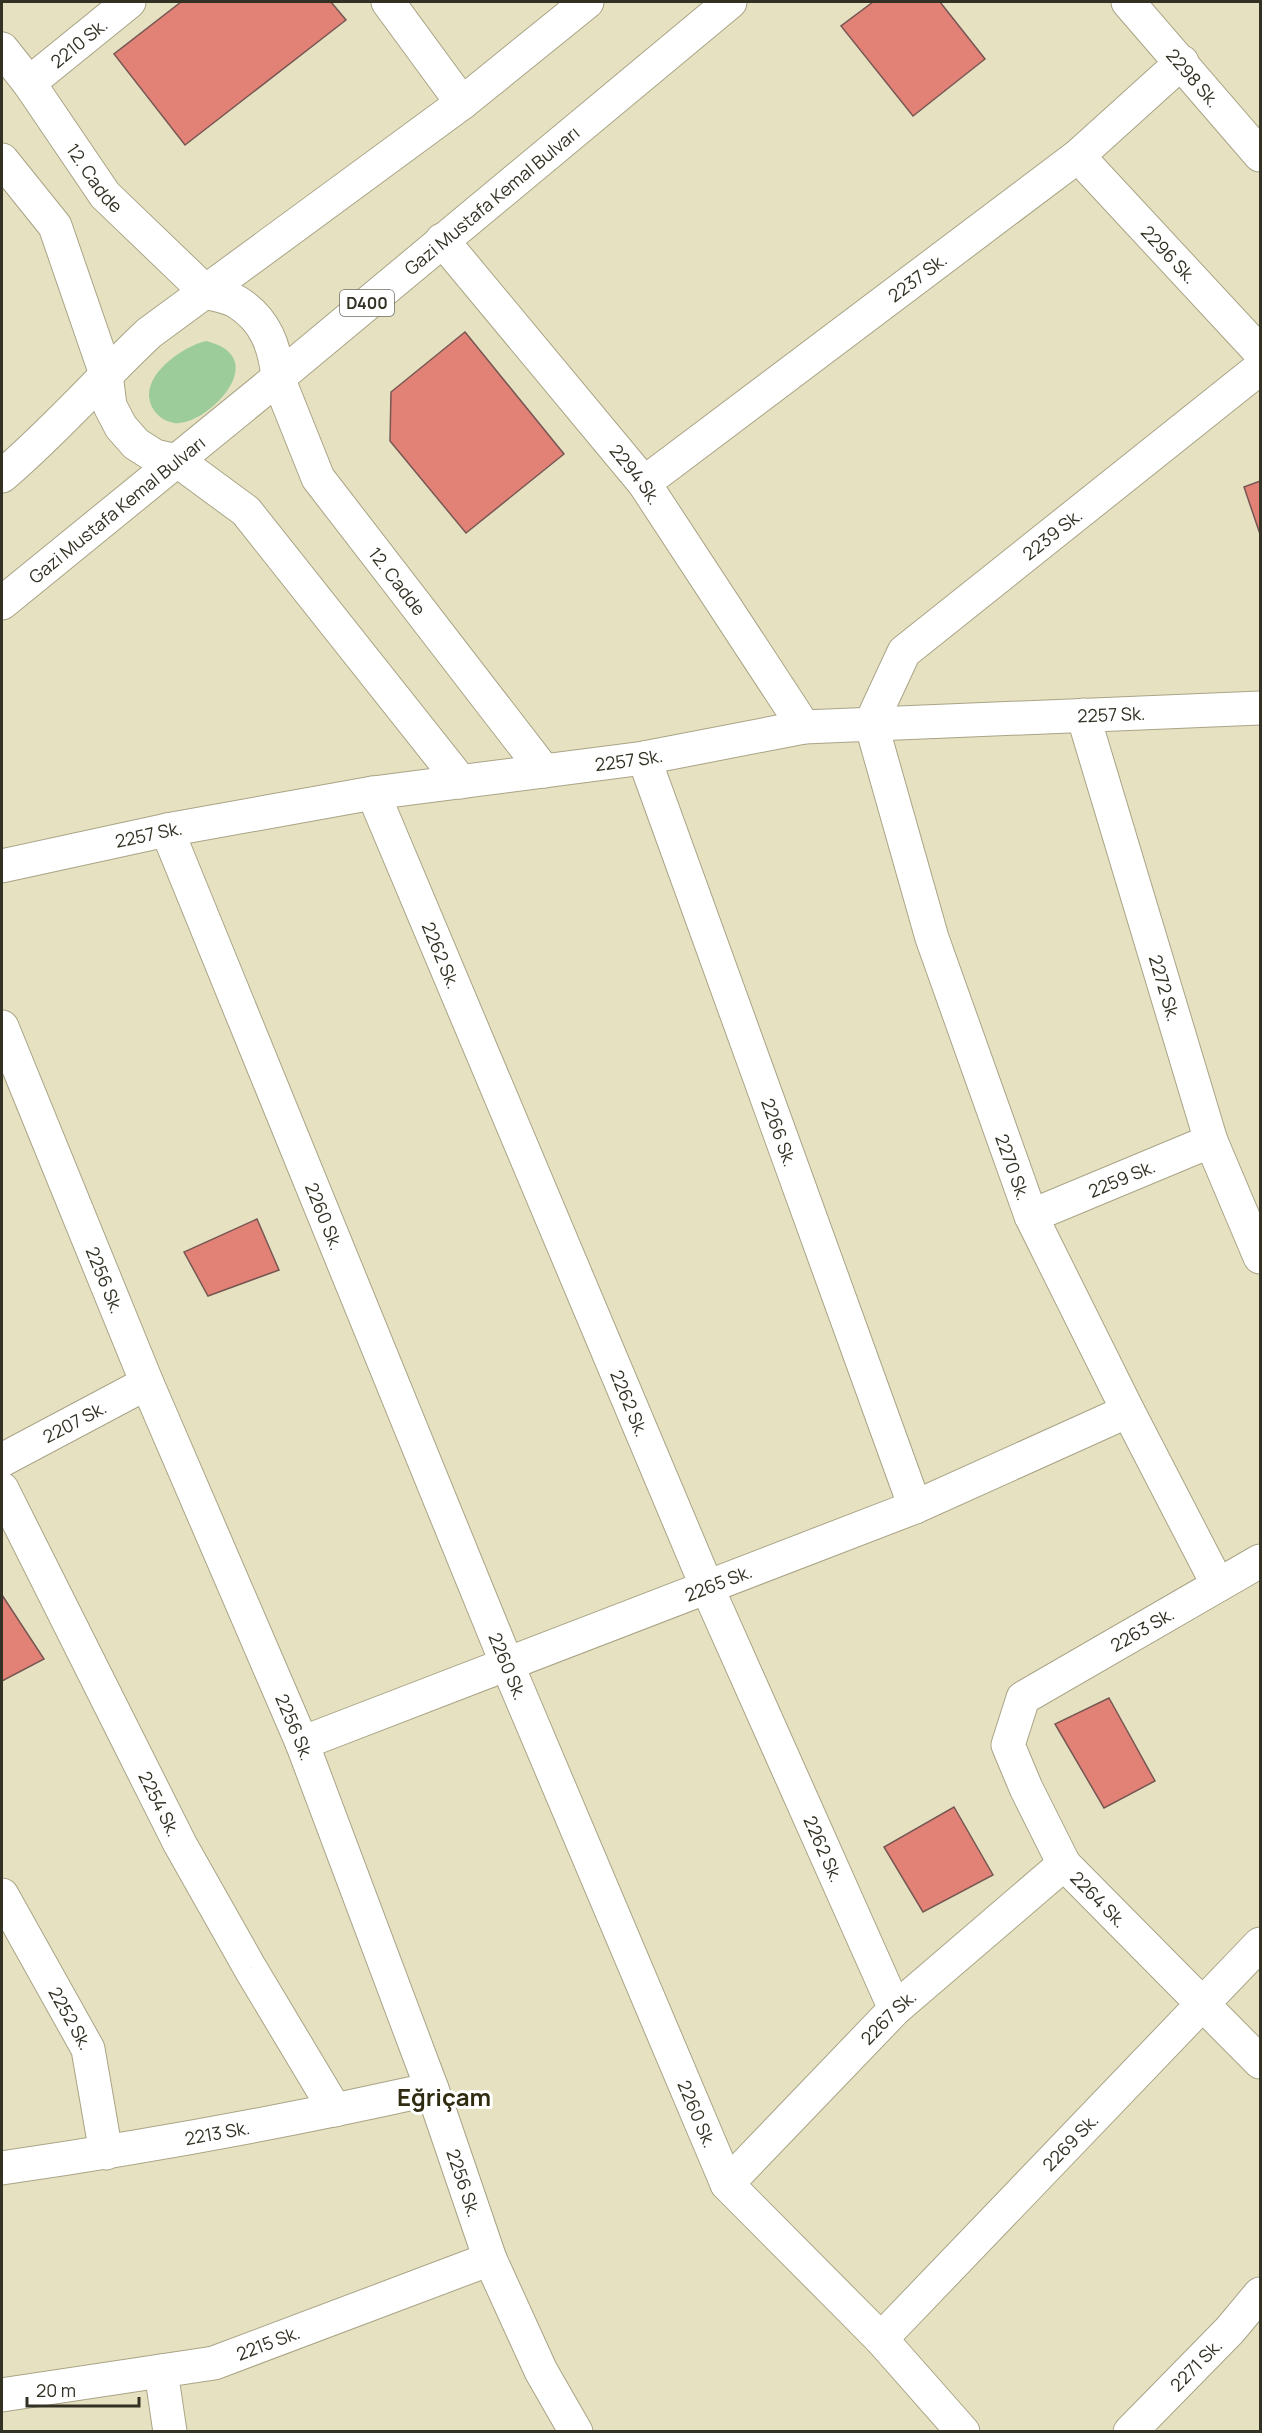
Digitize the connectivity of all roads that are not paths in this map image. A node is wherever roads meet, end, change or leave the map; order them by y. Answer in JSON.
{"nodes":[{"id":1,"x":129,"y":2,"type":"edge"},
{"id":2,"x":388,"y":2,"type":"edge"},
{"id":3,"x":587,"y":2,"type":"edge"},
{"id":4,"x":730,"y":2,"type":"edge"},
{"id":5,"x":1128,"y":2,"type":"edge"},
{"id":6,"x":2,"y":49,"type":"edge"},
{"id":7,"x":1182,"y":62,"type":"junction"},
{"id":8,"x":29,"y":83,"type":"junction"},
{"id":9,"x":462,"y":103,"type":"junction"},
{"id":10,"x":1260,"y":155,"type":"edge"},
{"id":11,"x":1078,"y":156,"type":"junction"},
{"id":12,"x":2,"y":160,"type":"edge"},
{"id":13,"x":442,"y":240,"type":"junction"},
{"id":14,"x":206,"y":292,"type":"junction"},
{"id":15,"x":1260,"y":352,"type":"edge"},
{"id":16,"x":1260,"y":368,"type":"edge"},
{"id":17,"x":106,"y":374,"type":"junction"},
{"id":18,"x":278,"y":378,"type":"junction"},
{"id":19,"x":178,"y":460,"type":"junction"},
{"id":20,"x":2,"y":476,"type":"edge"},
{"id":21,"x":644,"y":483,"type":"junction"},
{"id":22,"x":2,"y":603,"type":"edge"},
{"id":23,"x":1260,"y":708,"type":"edge"},
{"id":24,"x":1083,"y":715,"type":"junction"},
{"id":25,"x":871,"y":723,"type":"junction"},
{"id":26,"x":804,"y":727,"type":"junction"},
{"id":27,"x":644,"y":758,"type":"junction"},
{"id":28,"x":544,"y":771,"type":"junction"},
{"id":29,"x":461,"y":782,"type":"junction"},
{"id":30,"x":373,"y":793,"type":"junction"},
{"id":31,"x":167,"y":830,"type":"junction"},
{"id":32,"x":2,"y":866,"type":"edge"},
{"id":33,"x":2,"y":1027,"type":"edge"},
{"id":34,"x":1211,"y":1141,"type":"junction"},
{"id":35,"x":1031,"y":1216,"type":"junction"},
{"id":36,"x":1260,"y":1257,"type":"edge"},
{"id":37,"x":147,"y":1383,"type":"junction"},
{"id":38,"x":1128,"y":1411,"type":"junction"},
{"id":39,"x":2,"y":1460,"type":"edge"},
{"id":40,"x":2,"y":1489,"type":"edge"},
{"id":41,"x":915,"y":1507,"type":"junction"},
{"id":42,"x":1260,"y":1561,"type":"edge"},
{"id":43,"x":1218,"y":1585,"type":"junction"},
{"id":44,"x":707,"y":1587,"type":"junction"},
{"id":45,"x":507,"y":1664,"type":"junction"},
{"id":46,"x":1023,"y":1698,"type":"joint"},
{"id":47,"x":302,"y":1743,"type":"junction"},
{"id":48,"x":1064,"y":1864,"type":"junction"},
{"id":49,"x":2,"y":1895,"type":"edge"},
{"id":50,"x":1260,"y":1944,"type":"edge"},
{"id":51,"x":1204,"y":2004,"type":"junction"},
{"id":52,"x":895,"y":2009,"type":"junction"},
{"id":53,"x":1260,"y":2062,"type":"edge"},
{"id":54,"x":432,"y":2089,"type":"junction"},
{"id":55,"x":335,"y":2110,"type":"junction"},
{"id":56,"x":106,"y":2153,"type":"junction"},
{"id":57,"x":2,"y":2168,"type":"edge"},
{"id":58,"x":727,"y":2184,"type":"junction"},
{"id":59,"x":489,"y":2259,"type":"junction"},
{"id":60,"x":1260,"y":2294,"type":"edge"},
{"id":61,"x":881,"y":2339,"type":"junction"},
{"id":62,"x":160,"y":2371,"type":"junction"},
{"id":63,"x":2,"y":2395,"type":"edge"},
{"id":64,"x":170,"y":2432,"type":"edge"},
{"id":65,"x":576,"y":2432,"type":"edge"},
{"id":66,"x":963,"y":2432,"type":"edge"},
{"id":67,"x":1130,"y":2432,"type":"edge"}],
"edges":[{"from":1,"to":8,"type":"main road","name":"2210 Sk."},
{"from":2,"to":9,"type":"main road"},
{"from":3,"to":9,"type":"main road"},
{"from":4,"to":13,"type":"main road","name":"Gazi Mustafa Kemal Bulvarı","number":"D400"},
{"from":5,"to":7,"type":"main road","name":"2298 Sk."},
{"from":6,"to":8,"type":"main road","name":"12. Cadde"},
{"from":7,"to":10,"type":"main road","name":"2298 Sk."},
{"from":7,"to":11,"type":"main road","name":"2237 Sk."},
{"from":8,"to":14,"type":"main road","name":"12. Cadde"},
{"from":9,"to":14,"type":"main road"},
{"from":11,"to":15,"type":"main road","name":"2296 Sk."},
{"from":11,"to":21,"type":"main road","name":"2237 Sk."},
{"from":12,"to":17,"type":"main road"},
{"from":13,"to":18,"type":"main road","name":"Gazi Mustafa Kemal Bulvarı","number":"D400"},
{"from":13,"to":21,"type":"main road","name":"2294 Sk."},
{"from":14,"to":17,"type":"main road"},
{"from":14,"to":18,"type":"main road"},
{"from":16,"to":25,"type":"main road","name":"2239 Sk."},
{"from":17,"to":19,"type":"main road"},
{"from":17,"to":20,"type":"main road"},
{"from":18,"to":19,"type":"main road","name":"Gazi Mustafa Kemal Bulvarı","number":"D400"},
{"from":18,"to":28,"type":"main road","name":"12. Cadde"},
{"from":19,"to":22,"type":"main road","name":"Gazi Mustafa Kemal Bulvarı","number":"D400"},
{"from":19,"to":29,"type":"main road"},
{"from":21,"to":26,"type":"main road","name":"2294 Sk."},
{"from":23,"to":24,"type":"main road","name":"2257 Sk."},
{"from":24,"to":25,"type":"main road","name":"2257 Sk."},
{"from":24,"to":34,"type":"main road","name":"2272 Sk."},
{"from":25,"to":26,"type":"main road","name":"2257 Sk."},
{"from":25,"to":35,"type":"main road","name":"2270 Sk."},
{"from":26,"to":27,"type":"main road","name":"2257 Sk."},
{"from":27,"to":28,"type":"main road","name":"2257 Sk."},
{"from":27,"to":41,"type":"main road","name":"2266 Sk."},
{"from":28,"to":29,"type":"main road","name":"2257 Sk."},
{"from":29,"to":30,"type":"main road","name":"2257 Sk."},
{"from":30,"to":31,"type":"main road","name":"2257 Sk."},
{"from":30,"to":44,"type":"main road","name":"2262 Sk."},
{"from":31,"to":32,"type":"main road","name":"2257 Sk."},
{"from":31,"to":45,"type":"main road","name":"2260 Sk."},
{"from":33,"to":37,"type":"main road","name":"2256 Sk."},
{"from":34,"to":35,"type":"main road","name":"2259 Sk."},
{"from":34,"to":36,"type":"main road","name":"2272 Sk."},
{"from":35,"to":38,"type":"main road","name":"2270 Sk."},
{"from":37,"to":39,"type":"main road","name":"2207 Sk."},
{"from":37,"to":47,"type":"main road","name":"2256 Sk."},
{"from":38,"to":41,"type":"main road","name":"2265 Sk."},
{"from":38,"to":43,"type":"main road","name":"2270 Sk."},
{"from":40,"to":55,"type":"main road","name":"2254 Sk."},
{"from":41,"to":44,"type":"main road","name":"2265 Sk."},
{"from":42,"to":43,"type":"main road","name":"2263 Sk."},
{"from":43,"to":46,"type":"main road","name":"2263 Sk."},
{"from":44,"to":45,"type":"main road","name":"2265 Sk."},
{"from":44,"to":52,"type":"main road","name":"2262 Sk."},
{"from":45,"to":47,"type":"main road","name":"2265 Sk."},
{"from":45,"to":58,"type":"main road","name":"2260 Sk."},
{"from":46,"to":48,"type":"main road","name":"2264 Sk."},
{"from":47,"to":54,"type":"main road","name":"2256 Sk."},
{"from":48,"to":51,"type":"main road","name":"2264 Sk."},
{"from":48,"to":52,"type":"main road","name":"2267 Sk."},
{"from":49,"to":56,"type":"main road","name":"2252 Sk."},
{"from":50,"to":51,"type":"main road","name":"2269 Sk."},
{"from":51,"to":53,"type":"main road","name":"2264 Sk."},
{"from":51,"to":61,"type":"main road","name":"2269 Sk."},
{"from":52,"to":58,"type":"main road","name":"2267 Sk."},
{"from":54,"to":55,"type":"main road","name":"2213 Sk."},
{"from":54,"to":59,"type":"main road","name":"2256 Sk."},
{"from":55,"to":56,"type":"main road","name":"2213 Sk."},
{"from":56,"to":57,"type":"main road","name":"2213 Sk."},
{"from":58,"to":61,"type":"main road","name":"2260 Sk."},
{"from":59,"to":62,"type":"main road","name":"2215 Sk."},
{"from":59,"to":65,"type":"main road","name":"2256 Sk."},
{"from":60,"to":67,"type":"main road","name":"2271 Sk."},
{"from":61,"to":66,"type":"main road","name":"2260 Sk."},
{"from":62,"to":63,"type":"main road","name":"2215 Sk."},
{"from":62,"to":64,"type":"main road"}]}
